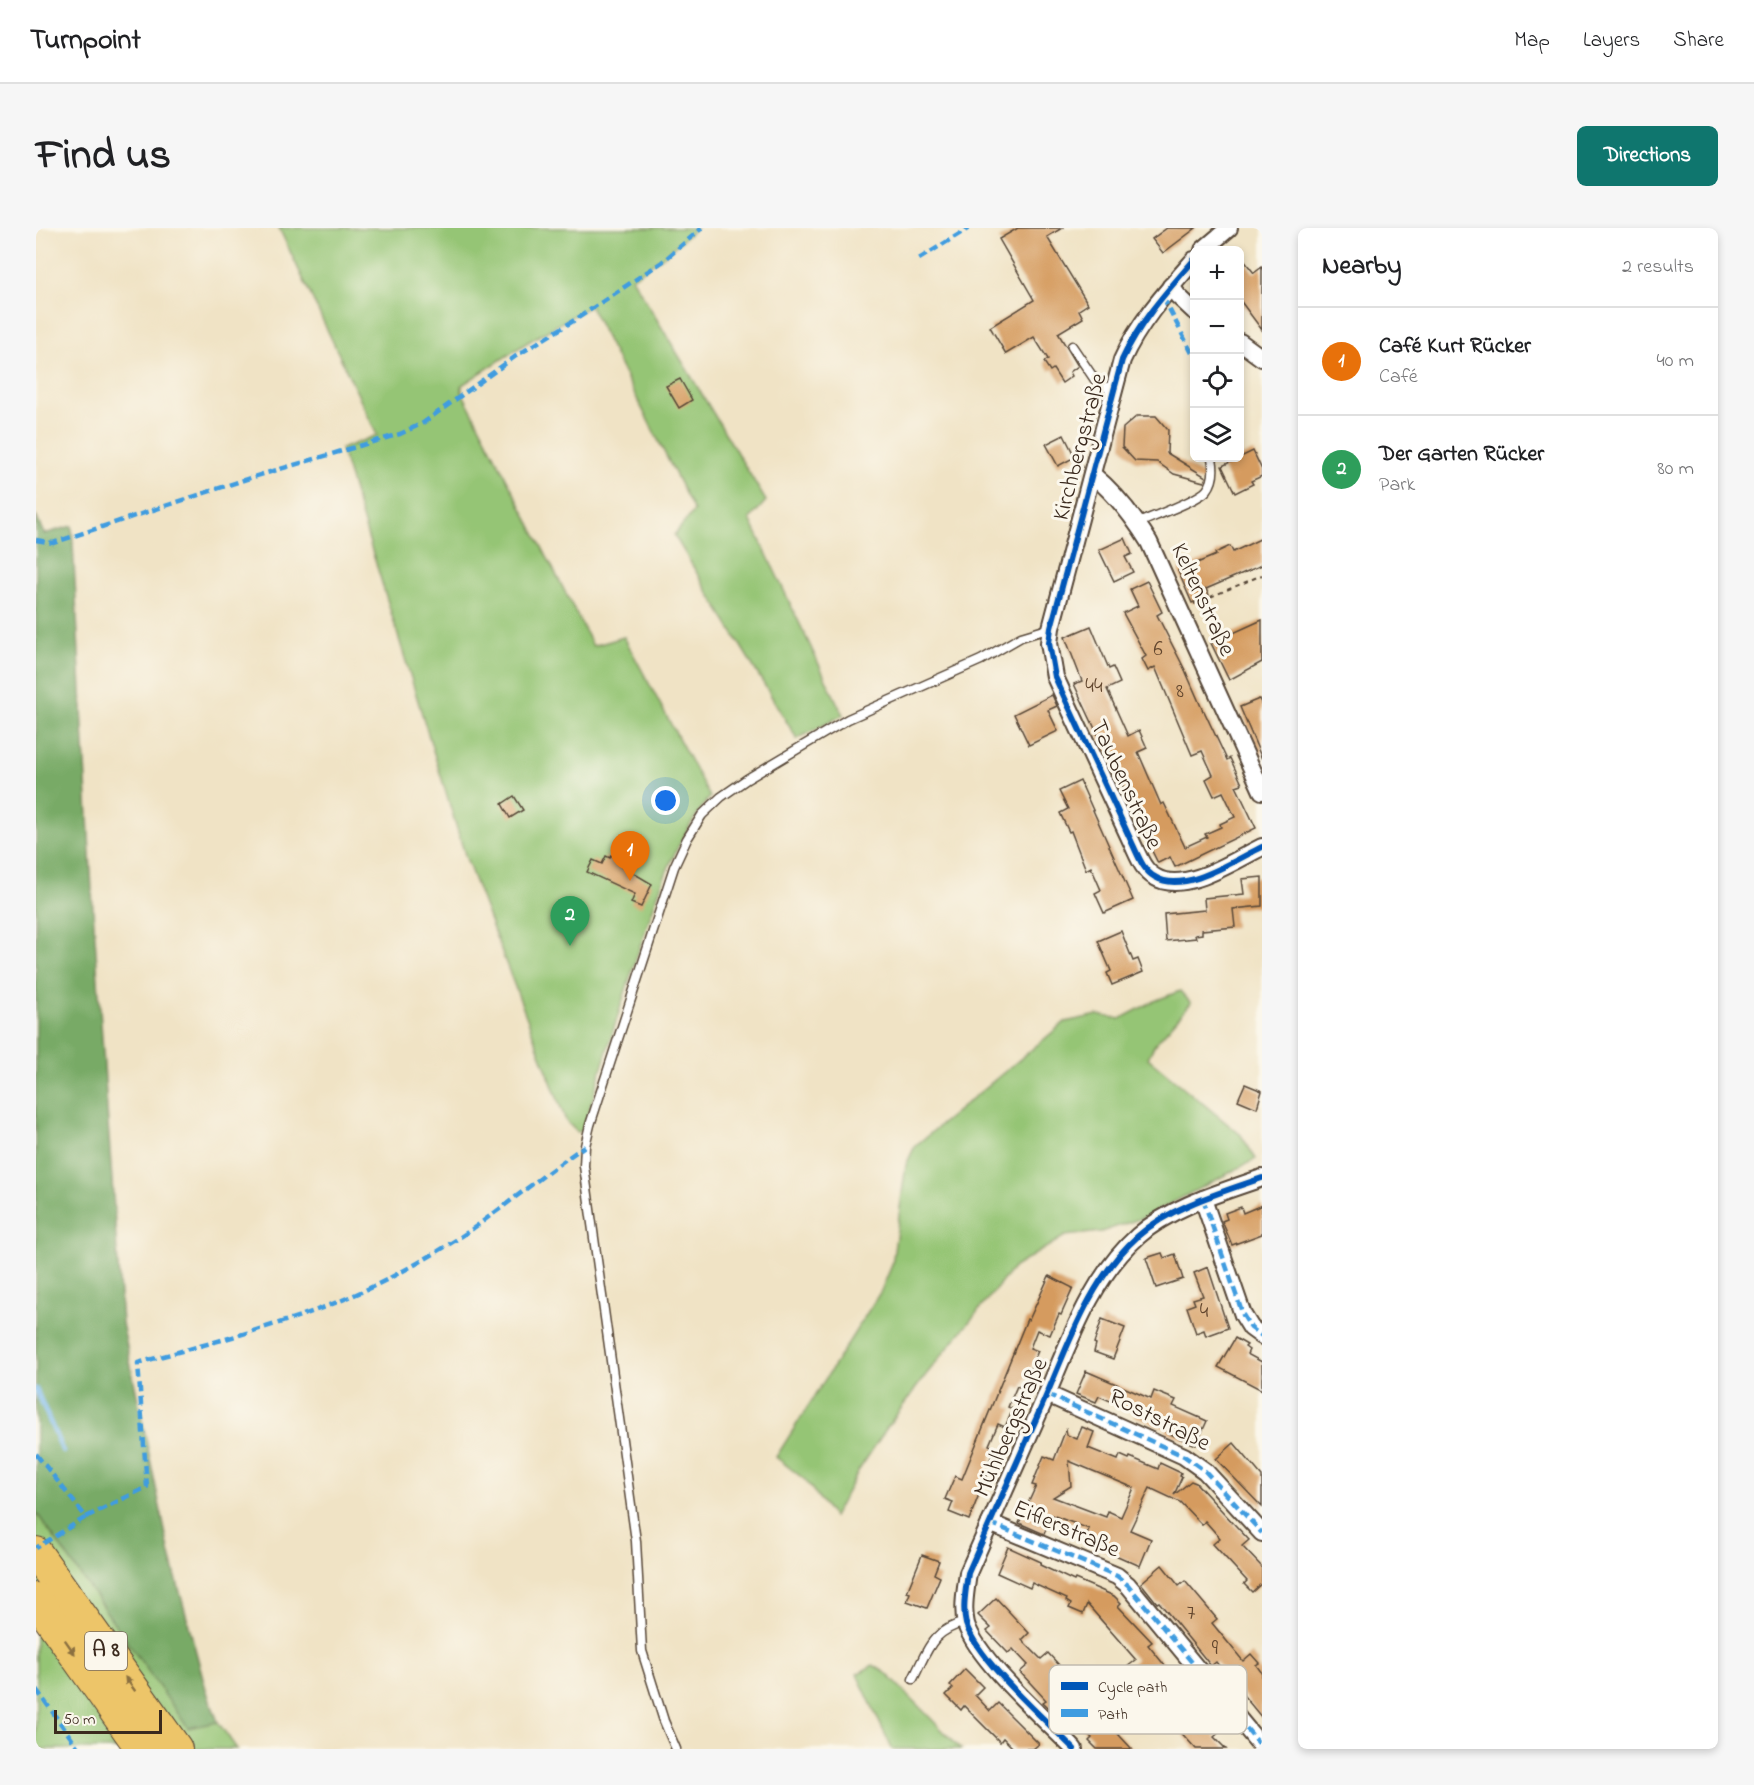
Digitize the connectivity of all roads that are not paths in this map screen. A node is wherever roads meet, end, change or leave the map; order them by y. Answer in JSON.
{"nodes":[{"id":1,"x":1229,"y":228,"type":"edge"},
{"id":2,"x":1208,"y":246,"type":"edge"},
{"id":3,"x":1190,"y":265,"type":"edge"},
{"id":4,"x":1172,"y":286,"type":"junction"},
{"id":5,"x":1190,"y":307,"type":"edge"},
{"id":6,"x":1244,"y":345,"type":"edge"},
{"id":7,"x":1072,"y":346,"type":"dead end"},
{"id":8,"x":1262,"y":357,"type":"edge"},
{"id":9,"x":1113,"y":392,"type":"junction"},
{"id":10,"x":1212,"y":462,"type":"edge"},
{"id":11,"x":1093,"y":475,"type":"junction"},
{"id":12,"x":1138,"y":523,"type":"junction"},
{"id":13,"x":1051,"y":627,"type":"junction"},
{"id":14,"x":1262,"y":791,"type":"edge"},
{"id":15,"x":1262,"y":847,"type":"edge"},
{"id":16,"x":1262,"y":1178,"type":"edge"},
{"id":17,"x":1203,"y":1199,"type":"junction"},
{"id":18,"x":1262,"y":1336,"type":"edge"},
{"id":19,"x":1047,"y":1394,"type":"junction"},
{"id":20,"x":990,"y":1523,"type":"junction"},
{"id":21,"x":1262,"y":1533,"type":"edge"},
{"id":22,"x":36,"y":1552,"type":"edge"},
{"id":23,"x":36,"y":1599,"type":"edge"},
{"id":24,"x":966,"y":1622,"type":"junction"},
{"id":25,"x":1194,"y":1665,"type":"edge"},
{"id":26,"x":913,"y":1680,"type":"dead end"},
{"id":27,"x":1049,"y":1723,"type":"edge"},
{"id":28,"x":1247,"y":1729,"type":"edge"},
{"id":29,"x":1059,"y":1734,"type":"edge"},
{"id":30,"x":1262,"y":1747,"type":"edge"},
{"id":31,"x":142,"y":1749,"type":"edge"},
{"id":32,"x":176,"y":1749,"type":"edge"},
{"id":33,"x":676,"y":1749,"type":"edge"},
{"id":34,"x":1074,"y":1749,"type":"edge"}],
"edges":[{"from":1,"to":2,"type":"street"},
{"from":3,"to":4,"type":"street","name":"Kirchbergstraße"},
{"from":4,"to":5,"type":"street"},
{"from":4,"to":9,"type":"street","name":"Kirchbergstraße"},
{"from":6,"to":8,"type":"street"},
{"from":7,"to":9,"type":"lane"},
{"from":9,"to":11,"type":"street","name":"Kirchbergstraße"},
{"from":10,"to":12,"type":"lane"},
{"from":11,"to":12,"type":"street","name":"Keltenstraße"},
{"from":11,"to":13,"type":"street","name":"Kirchbergstraße"},
{"from":12,"to":14,"type":"street","name":"Keltenstraße"},
{"from":13,"to":15,"type":"street","name":"Taubenstraße"},
{"from":13,"to":33,"type":"lane"},
{"from":16,"to":17,"type":"street","name":"Mühlbergstraße"},
{"from":17,"to":18,"type":"street"},
{"from":17,"to":19,"type":"street","name":"Mühlbergstraße"},
{"from":19,"to":20,"type":"street","name":"Mühlbergstraße"},
{"from":19,"to":21,"type":"street","name":"Roststraße"},
{"from":20,"to":24,"type":"street","name":"Mühlbergstraße"},
{"from":20,"to":25,"type":"street","name":"Eiflerstraße"},
{"from":32,"to":22,"type":"highway","number":"A 8","one_way":true},
{"from":23,"to":31,"type":"highway","number":"A 8","one_way":true},
{"from":24,"to":26,"type":"lane"},
{"from":24,"to":27,"type":"street","name":"Mühlbergstraße"},
{"from":28,"to":30,"type":"street","name":"Eiflerstraße"},
{"from":29,"to":34,"type":"street","name":"Mühlbergstraße"}]}
